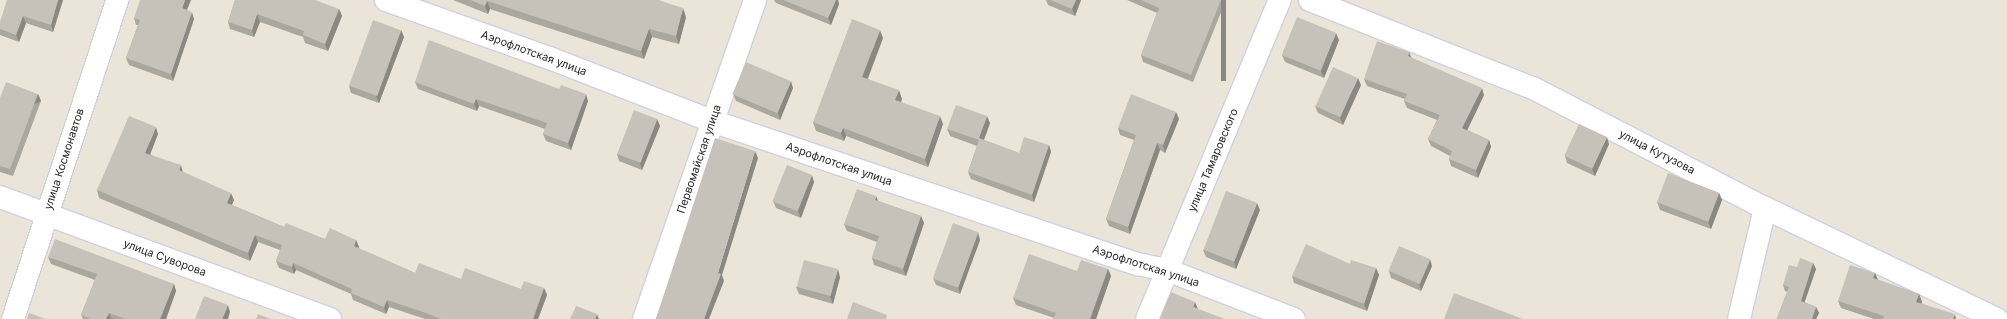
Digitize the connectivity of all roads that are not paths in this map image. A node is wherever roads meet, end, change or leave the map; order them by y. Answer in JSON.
{"nodes":[{"id":1,"x":117,"y":0,"type":"edge"},
{"id":2,"x":386,"y":0,"type":"edge"},
{"id":3,"x":756,"y":0,"type":"edge"},
{"id":4,"x":1280,"y":0,"type":"edge"},
{"id":5,"x":1310,"y":0,"type":"edge"},
{"id":6,"x":712,"y":121,"type":"junction"},
{"id":7,"x":0,"y":197,"type":"edge"},
{"id":8,"x":1765,"y":208,"type":"junction"},
{"id":9,"x":46,"y":214,"type":"junction"},
{"id":10,"x":1167,"y":270,"type":"junction"},
{"id":11,"x":13,"y":319,"type":"edge"},
{"id":12,"x":330,"y":319,"type":"edge"},
{"id":13,"x":644,"y":319,"type":"edge"},
{"id":14,"x":1147,"y":319,"type":"edge"},
{"id":15,"x":1294,"y":319,"type":"edge"},
{"id":16,"x":1739,"y":319,"type":"edge"},
{"id":17,"x":1997,"y":319,"type":"edge"}],
"edges":[{"from":1,"to":9,"type":"street","name":"улица Космонавтов"},
{"from":2,"to":6,"type":"street","name":"Аэрофлотская улица"},
{"from":3,"to":6,"type":"street","name":"Первомайская улица"},
{"from":4,"to":10,"type":"street","name":"улица Тамаровского"},
{"from":5,"to":8,"type":"street","name":"улица Кутузова"},
{"from":6,"to":10,"type":"street","name":"Аэрофлотская улица"},
{"from":6,"to":13,"type":"street","name":"Первомайская улица"},
{"from":7,"to":9,"type":"street","name":"улица Суворова"},
{"from":8,"to":16,"type":"street"},
{"from":8,"to":17,"type":"street","name":"улица Кутузова"},
{"from":9,"to":11,"type":"street","name":"улица Космонавтов"},
{"from":9,"to":12,"type":"street","name":"улица Суворова"},
{"from":10,"to":14,"type":"street","name":"улица Тамаровского"},
{"from":10,"to":15,"type":"street","name":"Аэрофлотская улица"}]}
